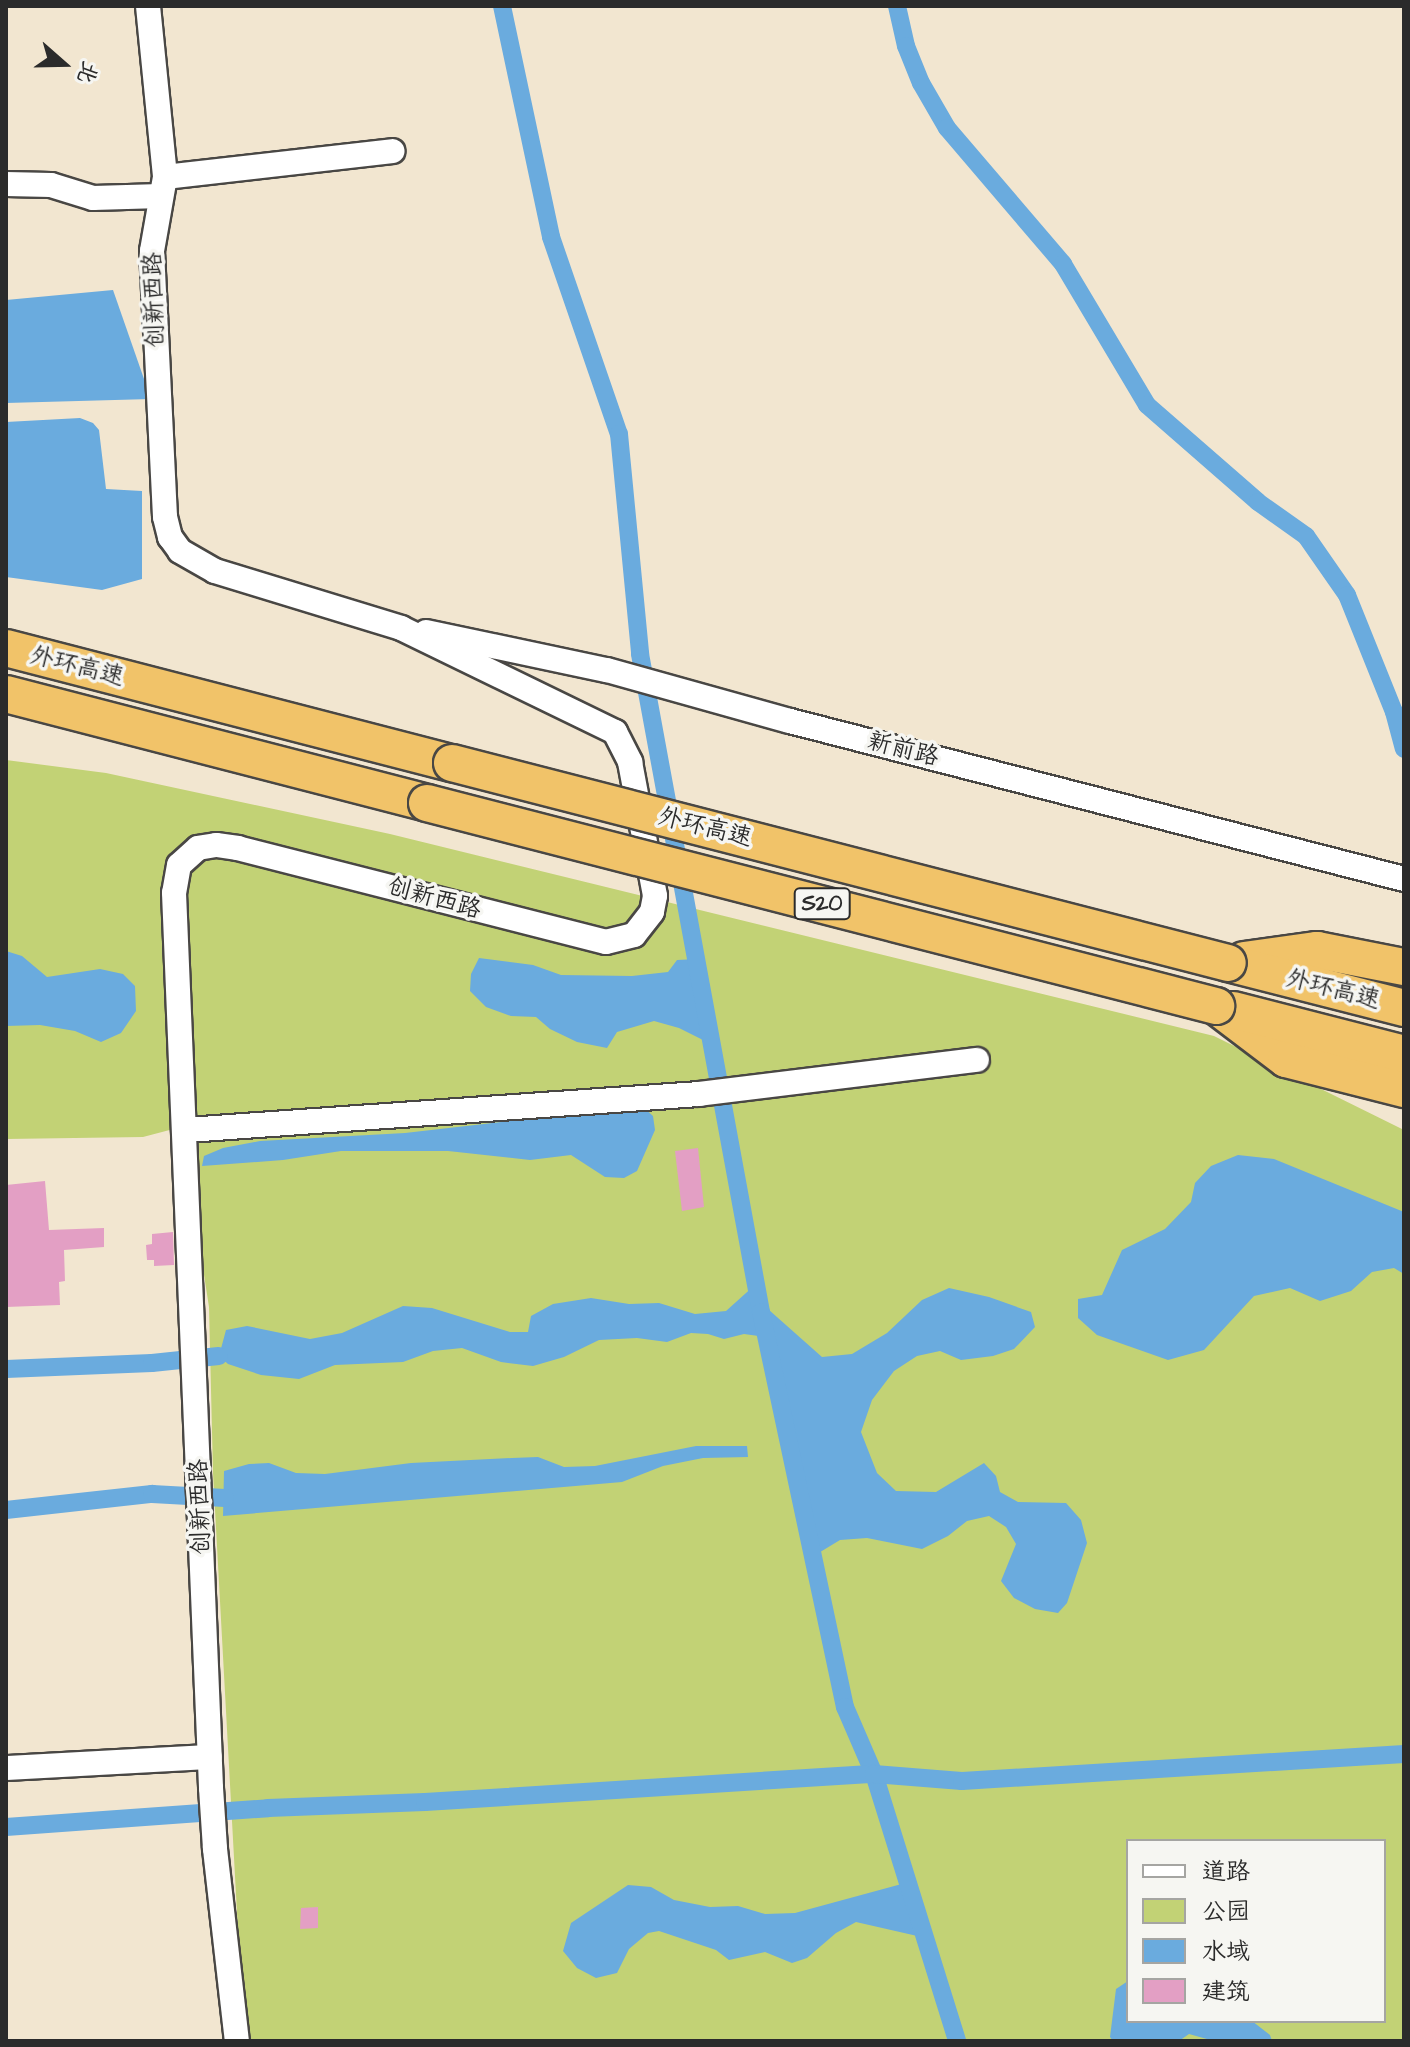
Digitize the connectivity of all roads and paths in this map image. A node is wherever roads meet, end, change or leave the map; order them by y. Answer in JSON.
{"nodes":[{"id":1,"x":148,"y":11,"type":"edge"},
{"id":2,"x":393,"y":151,"type":"dead end"},
{"id":3,"x":6,"y":184,"type":"edge"},
{"id":4,"x":163,"y":186,"type":"junction"},
{"id":5,"x":401,"y":628,"type":"junction"},
{"id":6,"x":6,"y":648,"type":"edge"},
{"id":7,"x":6,"y":694,"type":"edge"},
{"id":8,"x":1404,"y":879,"type":"edge"},
{"id":9,"x":1228,"y":963,"type":"junction"},
{"id":10,"x":1404,"y":967,"type":"edge"},
{"id":11,"x":1216,"y":1006,"type":"junction"},
{"id":12,"x":1404,"y":1008,"type":"edge"},
{"id":13,"x":1404,"y":1054,"type":"edge"},
{"id":14,"x":977,"y":1060,"type":"dead end"},
{"id":15,"x":1404,"y":1089,"type":"edge"},
{"id":16,"x":187,"y":1130,"type":"junction"},
{"id":17,"x":210,"y":1757,"type":"junction"},
{"id":18,"x":6,"y":1768,"type":"edge"},
{"id":19,"x":237,"y":2041,"type":"edge"}],
"edges":[{"from":1,"to":4,"type":"street","name":"创新西路"},
{"from":2,"to":4,"type":"street"},
{"from":3,"to":4,"type":"street"},
{"from":4,"to":5,"type":"street","name":"创新西路"},
{"from":5,"to":8,"type":"street","name":"新前路"},
{"from":5,"to":16,"type":"street","name":"创新西路"},
{"from":6,"to":9,"type":"highway","name":"外环高速","number":"S20","bridge":true},
{"from":7,"to":11,"type":"highway","name":"外环高速","number":"S20","bridge":true},
{"from":9,"to":10,"type":"highway"},
{"from":9,"to":12,"type":"highway","name":"外环高速","number":"S20"},
{"from":11,"to":13,"type":"highway","name":"外环高速","number":"S20"},
{"from":11,"to":15,"type":"highway"},
{"from":14,"to":16,"type":"street"},
{"from":16,"to":17,"type":"street","name":"创新西路"},
{"from":17,"to":18,"type":"street"},
{"from":17,"to":19,"type":"street","name":"创新西路"}]}
